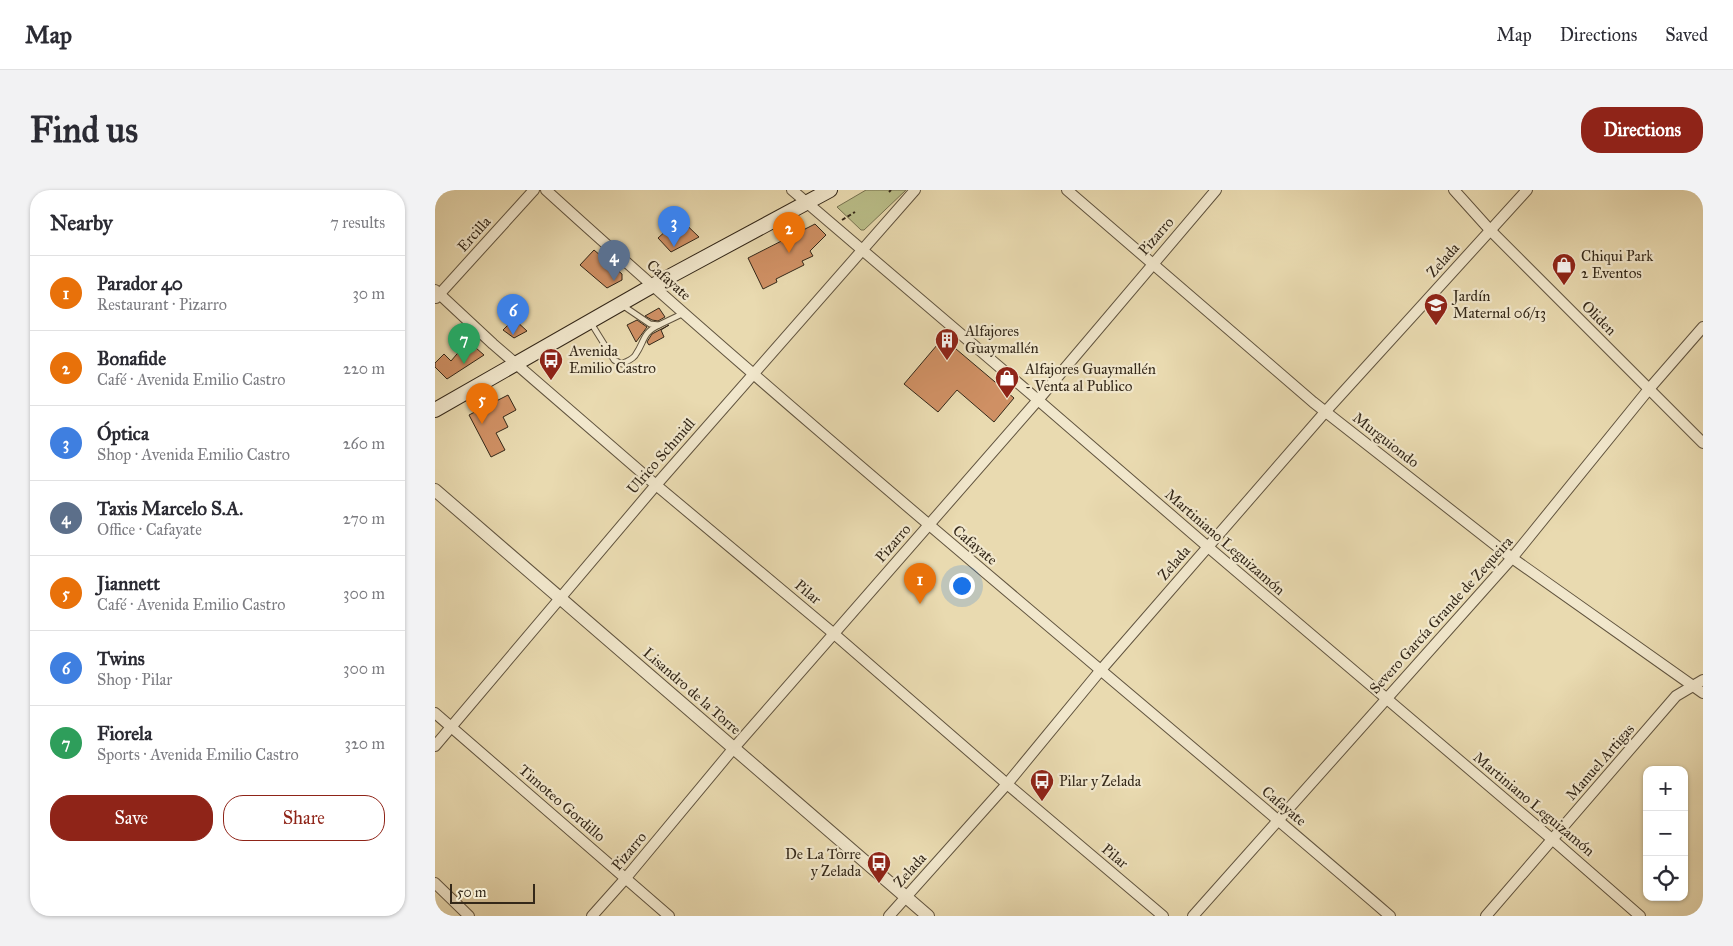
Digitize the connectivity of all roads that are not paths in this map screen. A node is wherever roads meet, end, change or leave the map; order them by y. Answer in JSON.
{"nodes":[{"id":1,"x":534,"y":190,"type":"edge"},
{"id":2,"x":547,"y":190,"type":"edge"},
{"id":3,"x":792,"y":190,"type":"edge"},
{"id":4,"x":830,"y":190,"type":"edge"},
{"id":5,"x":915,"y":190,"type":"edge"},
{"id":6,"x":1067,"y":190,"type":"edge"},
{"id":7,"x":1215,"y":190,"type":"edge"},
{"id":8,"x":1454,"y":190,"type":"edge"},
{"id":9,"x":1527,"y":190,"type":"edge"},
{"id":10,"x":806,"y":203,"type":"junction"},
{"id":11,"x":1490,"y":230,"type":"junction"},
{"id":12,"x":862,"y":250,"type":"junction"},
{"id":13,"x":1152,"y":264,"type":"junction"},
{"id":14,"x":652,"y":286,"type":"junction"},
{"id":15,"x":436,"y":294,"type":"edge"},
{"id":16,"x":621,"y":304,"type":"junction"},
{"id":17,"x":684,"y":314,"type":"junction"},
{"id":18,"x":590,"y":323,"type":"junction"},
{"id":19,"x":659,"y":325,"type":"junction"},
{"id":20,"x":1703,"y":327,"type":"edge"},
{"id":21,"x":516,"y":364,"type":"junction"},
{"id":22,"x":753,"y":373,"type":"junction"},
{"id":23,"x":1649,"y":389,"type":"junction"},
{"id":24,"x":1038,"y":400,"type":"junction"},
{"id":25,"x":435,"y":410,"type":"edge"},
{"id":26,"x":1326,"y":412,"type":"junction"},
{"id":27,"x":1703,"y":443,"type":"edge"},
{"id":28,"x":656,"y":485,"type":"junction"},
{"id":29,"x":435,"y":490,"type":"edge"},
{"id":30,"x":928,"y":525,"type":"junction"},
{"id":31,"x":1208,"y":548,"type":"junction"},
{"id":32,"x":1512,"y":558,"type":"junction"},
{"id":33,"x":560,"y":600,"type":"junction"},
{"id":34,"x":833,"y":633,"type":"junction"},
{"id":35,"x":1100,"y":671,"type":"junction"},
{"id":36,"x":1698,"y":683,"type":"edge"},
{"id":37,"x":1703,"y":692,"type":"edge"},
{"id":38,"x":1386,"y":699,"type":"junction"},
{"id":39,"x":435,"y":713,"type":"edge"},
{"id":40,"x":451,"y":727,"type":"junction"},
{"id":41,"x":435,"y":746,"type":"edge"},
{"id":42,"x":733,"y":748,"type":"junction"},
{"id":43,"x":1007,"y":784,"type":"junction"},
{"id":44,"x":1278,"y":820,"type":"junction"},
{"id":45,"x":1553,"y":840,"type":"junction"},
{"id":46,"x":625,"y":879,"type":"junction"},
{"id":47,"x":435,"y":883,"type":"edge"},
{"id":48,"x":906,"y":897,"type":"junction"},
{"id":49,"x":469,"y":916,"type":"edge"},
{"id":50,"x":592,"y":916,"type":"edge"},
{"id":51,"x":669,"y":916,"type":"edge"},
{"id":52,"x":889,"y":916,"type":"edge"},
{"id":53,"x":928,"y":916,"type":"edge"},
{"id":54,"x":1163,"y":916,"type":"edge"},
{"id":55,"x":1193,"y":916,"type":"edge"},
{"id":56,"x":1390,"y":916,"type":"edge"},
{"id":57,"x":1486,"y":916,"type":"edge"},
{"id":58,"x":1640,"y":916,"type":"edge"}],
"edges":[{"from":1,"to":15,"type":"street","name":"Ercilla"},
{"from":2,"to":14,"type":"street","name":"Cafayate"},
{"from":3,"to":10,"type":"street","name":"Martiniano Leguizamón"},
{"from":4,"to":10,"type":"main road"},
{"from":5,"to":12,"type":"street","name":"Ulrico Schmidl"},
{"from":6,"to":13,"type":"street","name":"Murguiondo"},
{"from":7,"to":13,"type":"street","name":"Pizarro"},
{"from":8,"to":11,"type":"street","name":"Oliden"},
{"from":9,"to":11,"type":"street","name":"Zelada"},
{"from":10,"to":12,"type":"street","name":"Martiniano Leguizamón"},
{"from":10,"to":14,"type":"main road"},
{"from":11,"to":23,"type":"street","name":"Oliden"},
{"from":11,"to":26,"type":"street","name":"Zelada"},
{"from":12,"to":22,"type":"street","name":"Ulrico Schmidl"},
{"from":12,"to":24,"type":"street","name":"Martiniano Leguizamón"},
{"from":13,"to":24,"type":"street","name":"Pizarro"},
{"from":13,"to":26,"type":"street","name":"Murguiondo"},
{"from":14,"to":16,"type":"main road"},
{"from":14,"to":17,"type":"street","name":"Cafayate"},
{"from":15,"to":21,"type":"street","name":"Pilar"},
{"from":16,"to":18,"type":"main road"},
{"from":16,"to":19,"type":"lane"},
{"from":17,"to":19,"type":"lane"},
{"from":17,"to":22,"type":"street","name":"Cafayate"},
{"from":18,"to":19,"type":"lane"},
{"from":18,"to":21,"type":"main road"},
{"from":20,"to":23,"type":"street","name":"Severo García Grande de Zequeira"},
{"from":21,"to":25,"type":"main road"},
{"from":21,"to":28,"type":"street","name":"Pilar"},
{"from":22,"to":28,"type":"street","name":"Ulrico Schmidl"},
{"from":22,"to":30,"type":"street","name":"Cafayate"},
{"from":23,"to":27,"type":"street","name":"Oliden"},
{"from":23,"to":32,"type":"street","name":"Severo García Grande de Zequeira"},
{"from":24,"to":30,"type":"street","name":"Pizarro"},
{"from":24,"to":31,"type":"street","name":"Martiniano Leguizamón"},
{"from":26,"to":31,"type":"street","name":"Zelada"},
{"from":26,"to":32,"type":"street","name":"Murguiondo"},
{"from":28,"to":33,"type":"street","name":"Ulrico Schmidl"},
{"from":28,"to":34,"type":"street","name":"Pilar"},
{"from":29,"to":33,"type":"street","name":"Lisandro de la Torre"},
{"from":30,"to":34,"type":"street","name":"Pizarro"},
{"from":30,"to":35,"type":"street","name":"Cafayate"},
{"from":31,"to":35,"type":"street","name":"Zelada"},
{"from":31,"to":38,"type":"street","name":"Martiniano Leguizamón"},
{"from":32,"to":36,"type":"street","name":"Murguiondo"},
{"from":32,"to":38,"type":"street","name":"Severo García Grande de Zequeira"},
{"from":33,"to":40,"type":"street","name":"Ulrico Schmidl"},
{"from":33,"to":42,"type":"street","name":"Lisandro de la Torre"},
{"from":34,"to":42,"type":"street","name":"Pizarro"},
{"from":34,"to":43,"type":"street","name":"Pilar"},
{"from":35,"to":43,"type":"street","name":"Zelada"},
{"from":35,"to":44,"type":"street","name":"Cafayate"},
{"from":36,"to":37,"type":"street","name":"Murguiondo"},
{"from":36,"to":45,"type":"street","name":"Manuel Artigas"},
{"from":38,"to":44,"type":"street","name":"Severo García Grande de Zequeira"},
{"from":38,"to":45,"type":"street","name":"Martiniano Leguizamón"},
{"from":39,"to":40,"type":"street","name":"Timoteo Gordillo"},
{"from":40,"to":41,"type":"street","name":"Ulrico Schmidl"},
{"from":40,"to":46,"type":"street","name":"Timoteo Gordillo"},
{"from":42,"to":46,"type":"street","name":"Pizarro"},
{"from":42,"to":48,"type":"street","name":"Lisandro de la Torre"},
{"from":43,"to":48,"type":"street","name":"Zelada"},
{"from":43,"to":54,"type":"street","name":"Pilar"},
{"from":44,"to":55,"type":"street","name":"Severo García Grande de Zequeira"},
{"from":44,"to":56,"type":"street","name":"Cafayate"},
{"from":45,"to":57,"type":"street","name":"Manuel Artigas"},
{"from":45,"to":58,"type":"street","name":"Martiniano Leguizamón"},
{"from":46,"to":50,"type":"street","name":"Pizarro"},
{"from":46,"to":51,"type":"street","name":"Timoteo Gordillo"},
{"from":47,"to":49,"type":"street"},
{"from":48,"to":52,"type":"street","name":"Zelada"},
{"from":48,"to":53,"type":"street","name":"Lisandro de la Torre"}]}
